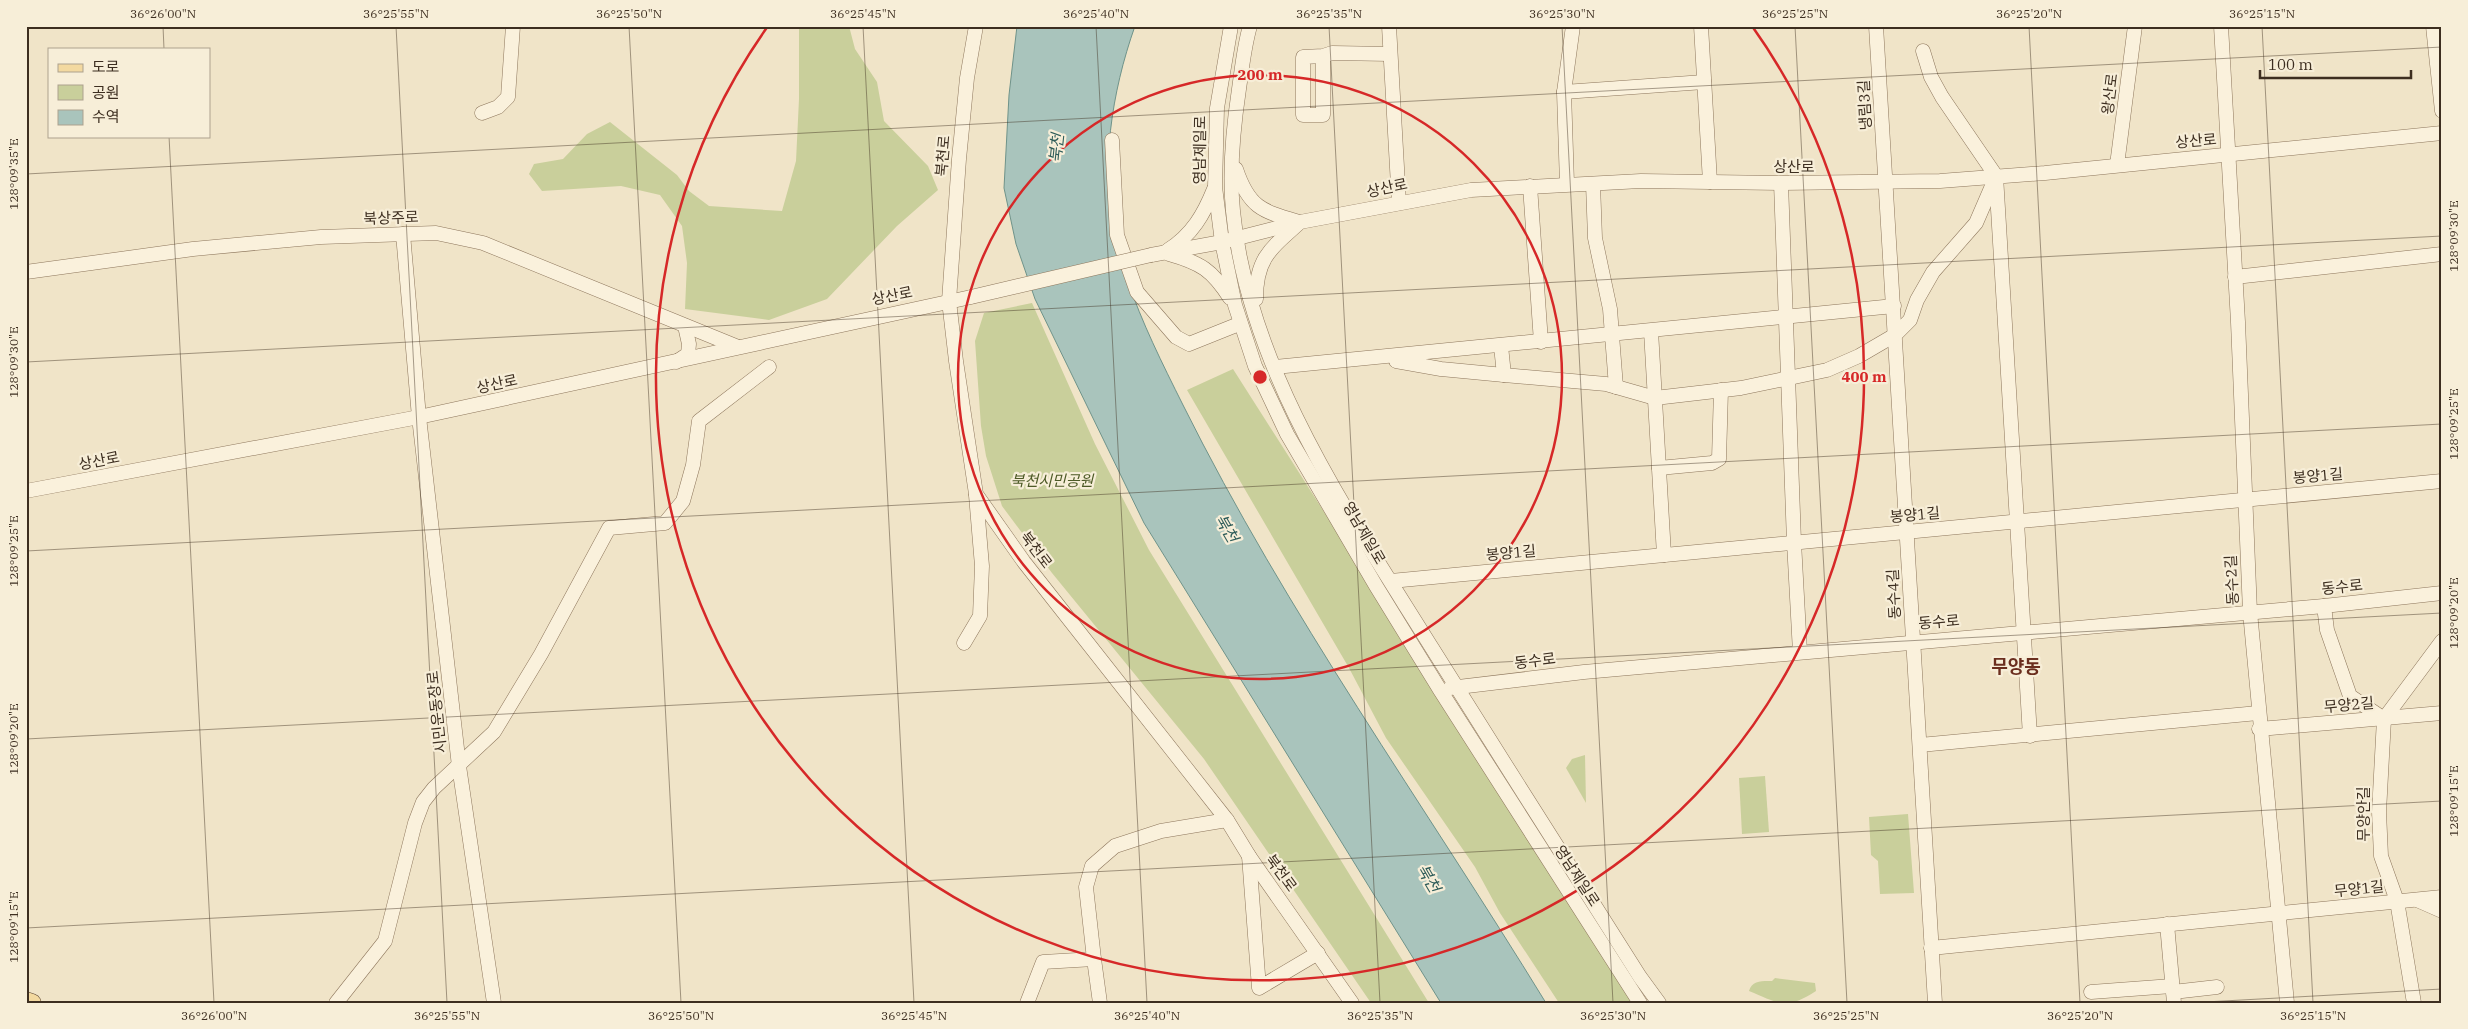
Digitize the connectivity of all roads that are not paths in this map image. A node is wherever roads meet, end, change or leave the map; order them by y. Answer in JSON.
{"nodes":[{"id":1,"x":513,"y":26,"type":"edge"},
{"id":2,"x":976,"y":26,"type":"edge"},
{"id":3,"x":1231,"y":26,"type":"edge"},
{"id":4,"x":1250,"y":26,"type":"edge"},
{"id":5,"x":1389,"y":26,"type":"edge"},
{"id":6,"x":1572,"y":26,"type":"edge"},
{"id":7,"x":1701,"y":26,"type":"edge"},
{"id":8,"x":1876,"y":26,"type":"edge"},
{"id":9,"x":2135,"y":26,"type":"edge"},
{"id":10,"x":2222,"y":26,"type":"edge"},
{"id":11,"x":2433,"y":26,"type":"edge"},
{"id":12,"x":1922,"y":51,"type":"dead end"},
{"id":13,"x":1390,"y":54,"type":"junction"},
{"id":14,"x":1323,"y":56,"type":"dead end"},
{"id":15,"x":1704,"y":82,"type":"junction"},
{"id":16,"x":1564,"y":92,"type":"junction"},
{"id":17,"x":2442,"y":111,"type":"edge"},
{"id":18,"x":482,"y":113,"type":"dead end"},
{"id":19,"x":2442,"y":133,"type":"edge"},
{"id":20,"x":1112,"y":140,"type":"dead end"},
{"id":21,"x":2228,"y":155,"type":"junction"},
{"id":22,"x":1232,"y":158,"type":"junction"},
{"id":23,"x":2117,"y":165,"type":"junction"},
{"id":24,"x":1996,"y":176,"type":"junction"},
{"id":25,"x":1710,"y":182,"type":"junction"},
{"id":26,"x":1886,"y":182,"type":"junction"},
{"id":27,"x":1781,"y":183,"type":"junction"},
{"id":28,"x":1567,"y":184,"type":"junction"},
{"id":29,"x":1593,"y":184,"type":"junction"},
{"id":30,"x":1530,"y":186,"type":"junction"},
{"id":31,"x":1215,"y":187,"type":"junction"},
{"id":32,"x":1399,"y":202,"type":"junction"},
{"id":33,"x":1300,"y":222,"type":"junction"},
{"id":34,"x":403,"y":234,"type":"junction"},
{"id":35,"x":1236,"y":238,"type":"junction"},
{"id":36,"x":1222,"y":242,"type":"junction"},
{"id":37,"x":1157,"y":254,"type":"junction"},
{"id":38,"x":2442,"y":254,"type":"edge"},
{"id":39,"x":26,"y":272,"type":"edge"},
{"id":40,"x":2235,"y":278,"type":"junction"},
{"id":41,"x":949,"y":301,"type":"junction"},
{"id":42,"x":1235,"y":305,"type":"junction"},
{"id":43,"x":1894,"y":306,"type":"junction"},
{"id":44,"x":1786,"y":317,"type":"junction"},
{"id":45,"x":1256,"y":320,"type":"junction"},
{"id":46,"x":1239,"y":324,"type":"junction"},
{"id":47,"x":685,"y":326,"type":"junction"},
{"id":48,"x":1651,"y":331,"type":"junction"},
{"id":49,"x":1612,"y":335,"type":"junction"},
{"id":50,"x":1895,"y":335,"type":"junction"},
{"id":51,"x":1541,"y":342,"type":"junction"},
{"id":52,"x":738,"y":346,"type":"junction"},
{"id":53,"x":1502,"y":346,"type":"junction"},
{"id":54,"x":1377,"y":358,"type":"junction"},
{"id":55,"x":675,"y":363,"type":"junction"},
{"id":56,"x":769,"y":367,"type":"dead end"},
{"id":57,"x":1275,"y":367,"type":"junction"},
{"id":58,"x":1504,"y":375,"type":"junction"},
{"id":59,"x":1789,"y":379,"type":"junction"},
{"id":60,"x":1616,"y":387,"type":"junction"},
{"id":61,"x":1721,"y":390,"type":"junction"},
{"id":62,"x":1655,"y":398,"type":"junction"},
{"id":63,"x":419,"y":417,"type":"junction"},
{"id":64,"x":1659,"y":468,"type":"junction"},
{"id":65,"x":2442,"y":481,"type":"edge"},
{"id":66,"x":26,"y":491,"type":"edge"},
{"id":67,"x":976,"y":494,"type":"junction"},
{"id":68,"x":2244,"y":500,"type":"junction"},
{"id":69,"x":2016,"y":521,"type":"junction"},
{"id":70,"x":1907,"y":532,"type":"junction"},
{"id":71,"x":1794,"y":542,"type":"junction"},
{"id":72,"x":1664,"y":555,"type":"junction"},
{"id":73,"x":1391,"y":581,"type":"junction"},
{"id":74,"x":2442,"y":592,"type":"edge"},
{"id":75,"x":2324,"y":606,"type":"junction"},
{"id":76,"x":2250,"y":612,"type":"junction"},
{"id":77,"x":2024,"y":632,"type":"junction"},
{"id":78,"x":2442,"y":640,"type":"edge"},
{"id":79,"x":1913,"y":641,"type":"junction"},
{"id":80,"x":964,"y":643,"type":"dead end"},
{"id":81,"x":1800,"y":652,"type":"junction"},
{"id":82,"x":1457,"y":687,"type":"junction"},
{"id":83,"x":1440,"y":690,"type":"junction"},
{"id":84,"x":2258,"y":713,"type":"junction"},
{"id":85,"x":2442,"y":713,"type":"edge"},
{"id":86,"x":2384,"y":719,"type":"junction"},
{"id":87,"x":2259,"y":729,"type":"junction"},
{"id":88,"x":2030,"y":736,"type":"junction"},
{"id":89,"x":1920,"y":745,"type":"junction"},
{"id":90,"x":459,"y":766,"type":"junction"},
{"id":91,"x":1228,"y":820,"type":"junction"},
{"id":92,"x":1249,"y":856,"type":"junction"},
{"id":93,"x":2442,"y":897,"type":"edge"},
{"id":94,"x":2415,"y":899,"type":"junction"},
{"id":95,"x":2397,"y":901,"type":"junction"},
{"id":96,"x":2442,"y":911,"type":"edge"},
{"id":97,"x":2279,"y":913,"type":"junction"},
{"id":98,"x":2168,"y":924,"type":"junction"},
{"id":99,"x":1931,"y":948,"type":"junction"},
{"id":100,"x":1318,"y":953,"type":"junction"},
{"id":101,"x":1094,"y":959,"type":"junction"},
{"id":102,"x":2217,"y":987,"type":"dead end"},
{"id":103,"x":2091,"y":992,"type":"dead end"},
{"id":104,"x":2173,"y":993,"type":"edge"},
{"id":105,"x":26,"y":1001,"type":"edge"},
{"id":106,"x":32,"y":1003,"type":"edge"},
{"id":107,"x":336,"y":1003,"type":"edge"},
{"id":108,"x":494,"y":1003,"type":"edge"},
{"id":109,"x":1028,"y":1003,"type":"edge"},
{"id":110,"x":1100,"y":1003,"type":"edge"},
{"id":111,"x":1352,"y":1003,"type":"edge"},
{"id":112,"x":1640,"y":1003,"type":"edge"},
{"id":113,"x":1659,"y":1003,"type":"edge"},
{"id":114,"x":1935,"y":1003,"type":"edge"},
{"id":115,"x":2287,"y":1003,"type":"edge"},
{"id":116,"x":2414,"y":1003,"type":"edge"}],
"edges":[{"from":1,"to":18,"type":"street"},
{"from":2,"to":41,"type":"street","name":"북천로"},
{"from":3,"to":31,"type":"street","name":"영남제일로"},
{"from":4,"to":22,"type":"street","name":"영남제일로"},
{"from":5,"to":13,"type":"street"},
{"from":6,"to":16,"type":"street"},
{"from":7,"to":15,"type":"street"},
{"from":8,"to":26,"type":"street","name":"냉림3길"},
{"from":9,"to":23,"type":"street","name":"왕산로"},
{"from":10,"to":21,"type":"street","name":"동수2길"},
{"from":11,"to":17,"type":"street"},
{"from":12,"to":24,"type":"street"},
{"from":13,"to":14,"type":"street"},
{"from":13,"to":32,"type":"street"},
{"from":15,"to":16,"type":"street"},
{"from":15,"to":25,"type":"street"},
{"from":16,"to":28,"type":"street"},
{"from":19,"to":21,"type":"street","name":"상산로"},
{"from":20,"to":46,"type":"street"},
{"from":21,"to":23,"type":"street","name":"상산로"},
{"from":21,"to":40,"type":"street","name":"동수2길"},
{"from":22,"to":33,"type":"street"},
{"from":22,"to":35,"type":"street","name":"영남제일로"},
{"from":23,"to":24,"type":"street","name":"상산로"},
{"from":24,"to":26,"type":"street","name":"상산로"},
{"from":24,"to":50,"type":"street"},
{"from":24,"to":69,"type":"street"},
{"from":25,"to":27,"type":"street","name":"상산로"},
{"from":25,"to":29,"type":"street","name":"상산로"},
{"from":26,"to":27,"type":"street","name":"상산로"},
{"from":26,"to":43,"type":"street","name":"동수4길"},
{"from":27,"to":44,"type":"street"},
{"from":28,"to":29,"type":"street","name":"상산로"},
{"from":28,"to":30,"type":"street","name":"상산로"},
{"from":29,"to":49,"type":"street"},
{"from":30,"to":32,"type":"street","name":"상산로"},
{"from":30,"to":51,"type":"street"},
{"from":31,"to":36,"type":"street","name":"영남제일로"},
{"from":31,"to":37,"type":"street"},
{"from":32,"to":33,"type":"street","name":"상산로"},
{"from":33,"to":35,"type":"street","name":"상산로"},
{"from":33,"to":45,"type":"street"},
{"from":34,"to":39,"type":"street","name":"북상주로"},
{"from":34,"to":47,"type":"street","name":"북상주로"},
{"from":34,"to":63,"type":"street","name":"시민운동장로"},
{"from":35,"to":36,"type":"street","name":"상산로"},
{"from":35,"to":45,"type":"street","name":"영남제일로"},
{"from":36,"to":37,"type":"street","name":"상산로"},
{"from":36,"to":42,"type":"street","name":"영남제일로"},
{"from":37,"to":41,"type":"street","name":"상산로","bridge":true},
{"from":37,"to":42,"type":"street"},
{"from":38,"to":40,"type":"street"},
{"from":40,"to":68,"type":"street","name":"동수2길"},
{"from":41,"to":52,"type":"street","name":"상산로"},
{"from":41,"to":67,"type":"street","name":"북천로"},
{"from":42,"to":46,"type":"street","name":"영남제일로"},
{"from":43,"to":44,"type":"street"},
{"from":43,"to":50,"type":"street","name":"동수4길"},
{"from":44,"to":48,"type":"street"},
{"from":44,"to":59,"type":"street"},
{"from":45,"to":57,"type":"street","name":"영남제일로"},
{"from":46,"to":83,"type":"street","name":"영남제일로"},
{"from":47,"to":52,"type":"street","name":"북상주로"},
{"from":47,"to":55,"type":"street"},
{"from":48,"to":49,"type":"street"},
{"from":48,"to":62,"type":"street"},
{"from":49,"to":51,"type":"street"},
{"from":49,"to":60,"type":"street"},
{"from":50,"to":59,"type":"street"},
{"from":50,"to":70,"type":"street","name":"동수4길"},
{"from":51,"to":53,"type":"street"},
{"from":52,"to":55,"type":"street","name":"상산로"},
{"from":53,"to":54,"type":"street"},
{"from":53,"to":58,"type":"street"},
{"from":54,"to":57,"type":"street"},
{"from":54,"to":58,"type":"street"},
{"from":55,"to":63,"type":"street","name":"상산로"},
{"from":56,"to":90,"type":"street"},
{"from":57,"to":73,"type":"street","name":"영남제일로"},
{"from":58,"to":60,"type":"street"},
{"from":59,"to":61,"type":"street"},
{"from":59,"to":71,"type":"street"},
{"from":60,"to":62,"type":"street"},
{"from":61,"to":62,"type":"street"},
{"from":61,"to":64,"type":"street"},
{"from":62,"to":64,"type":"street"},
{"from":63,"to":66,"type":"street","name":"상산로"},
{"from":63,"to":90,"type":"street","name":"시민운동장로"},
{"from":64,"to":72,"type":"street"},
{"from":65,"to":68,"type":"street","name":"봉양1길"},
{"from":67,"to":80,"type":"street"},
{"from":67,"to":91,"type":"street","name":"북천로"},
{"from":68,"to":69,"type":"street","name":"봉양1길"},
{"from":68,"to":76,"type":"street","name":"동수2길"},
{"from":69,"to":70,"type":"street","name":"봉양1길"},
{"from":69,"to":77,"type":"street"},
{"from":70,"to":71,"type":"street","name":"봉양1길"},
{"from":70,"to":79,"type":"street","name":"동수4길"},
{"from":71,"to":72,"type":"street","name":"봉양1길"},
{"from":71,"to":81,"type":"street"},
{"from":72,"to":73,"type":"street","name":"봉양1길"},
{"from":73,"to":82,"type":"street","name":"영남제일로"},
{"from":74,"to":75,"type":"street","name":"동수로"},
{"from":75,"to":76,"type":"street","name":"동수로"},
{"from":75,"to":86,"type":"street"},
{"from":76,"to":77,"type":"street","name":"동수로"},
{"from":76,"to":84,"type":"street","name":"동수2길"},
{"from":77,"to":79,"type":"street","name":"동수로"},
{"from":77,"to":88,"type":"street"},
{"from":78,"to":86,"type":"street"},
{"from":79,"to":81,"type":"street","name":"동수로"},
{"from":79,"to":89,"type":"street","name":"동수4길"},
{"from":81,"to":82,"type":"street","name":"동수로"},
{"from":82,"to":83,"type":"street","name":"동수로"},
{"from":82,"to":113,"type":"street","name":"영남제일로"},
{"from":83,"to":112,"type":"street","name":"영남제일로"},
{"from":84,"to":87,"type":"street","name":"동수2길"},
{"from":84,"to":88,"type":"street"},
{"from":85,"to":86,"type":"street","name":"무양2길"},
{"from":86,"to":87,"type":"street","name":"무양2길"},
{"from":86,"to":95,"type":"street","name":"무양안길"},
{"from":87,"to":97,"type":"street","name":"동수2길"},
{"from":88,"to":89,"type":"street"},
{"from":89,"to":99,"type":"street","name":"동수4길"},
{"from":90,"to":107,"type":"street"},
{"from":90,"to":108,"type":"street","name":"시민운동장로"},
{"from":91,"to":92,"type":"street","name":"북천로"},
{"from":91,"to":101,"type":"street"},
{"from":92,"to":100,"type":"street","name":"북천로"},
{"from":92,"to":100,"type":"street"},
{"from":93,"to":94,"type":"street","name":"무양1길"},
{"from":94,"to":95,"type":"street","name":"무양1길"},
{"from":94,"to":96,"type":"street"},
{"from":95,"to":97,"type":"street","name":"무양1길"},
{"from":95,"to":116,"type":"street","name":"무양안길"},
{"from":97,"to":98,"type":"street","name":"무양1길"},
{"from":97,"to":115,"type":"street","name":"동수2길"},
{"from":98,"to":99,"type":"street","name":"무양1길"},
{"from":98,"to":104,"type":"street"},
{"from":99,"to":114,"type":"street","name":"동수4길"},
{"from":100,"to":111,"type":"street","name":"북천로"},
{"from":101,"to":109,"type":"street"},
{"from":101,"to":110,"type":"street"},
{"from":102,"to":104,"type":"street"},
{"from":103,"to":104,"type":"street"},
{"from":105,"to":106,"type":"main road"}]}
